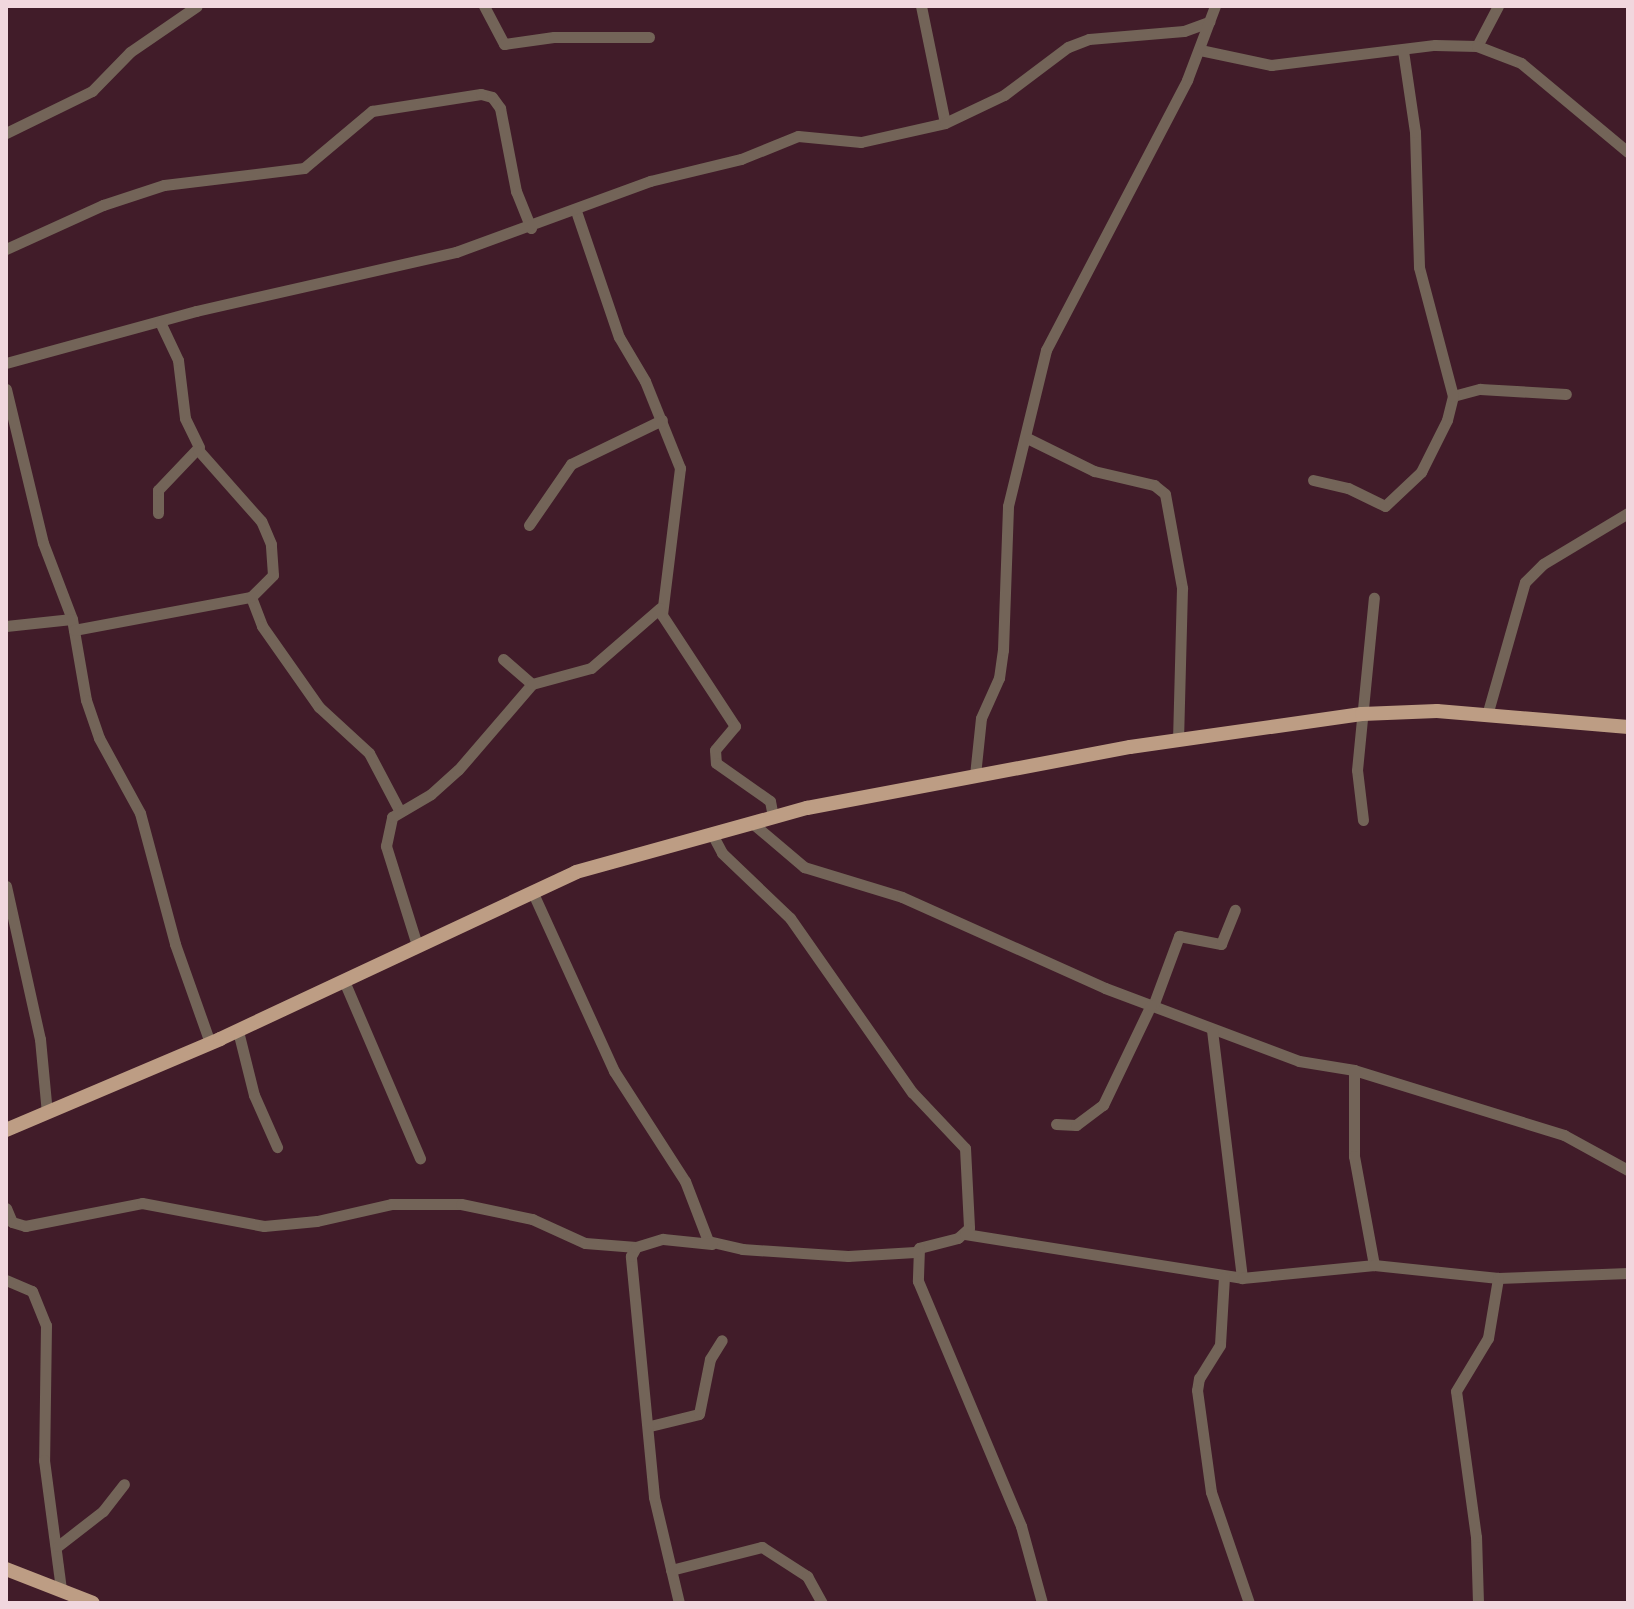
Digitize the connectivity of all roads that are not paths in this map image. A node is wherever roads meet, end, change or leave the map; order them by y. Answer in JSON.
{"nodes":[{"id":1,"x":197,"y":6,"type":"edge"},
{"id":2,"x":484,"y":6,"type":"edge"},
{"id":3,"x":921,"y":6,"type":"edge"},
{"id":4,"x":1215,"y":6,"type":"edge"},
{"id":5,"x":1498,"y":6,"type":"edge"},
{"id":6,"x":1209,"y":22,"type":"junction"},
{"id":7,"x":649,"y":37,"type":"dead end"},
{"id":8,"x":1477,"y":46,"type":"junction"},
{"id":9,"x":1200,"y":50,"type":"junction"},
{"id":10,"x":1403,"y":51,"type":"junction"},
{"id":11,"x":945,"y":123,"type":"junction"},
{"id":12,"x":6,"y":133,"type":"edge"},
{"id":13,"x":1628,"y":152,"type":"edge"},
{"id":14,"x":576,"y":211,"type":"junction"},
{"id":15,"x":531,"y":228,"type":"junction"},
{"id":16,"x":6,"y":249,"type":"edge"},
{"id":17,"x":160,"y":322,"type":"junction"},
{"id":18,"x":6,"y":363,"type":"edge"},
{"id":19,"x":6,"y":389,"type":"edge"},
{"id":20,"x":1566,"y":394,"type":"dead end"},
{"id":21,"x":1453,"y":396,"type":"junction"},
{"id":22,"x":662,"y":420,"type":"junction"},
{"id":23,"x":1027,"y":438,"type":"junction"},
{"id":24,"x":199,"y":451,"type":"junction"},
{"id":25,"x":1313,"y":480,"type":"dead end"},
{"id":26,"x":158,"y":513,"type":"dead end"},
{"id":27,"x":1628,"y":513,"type":"edge"},
{"id":28,"x":529,"y":525,"type":"dead end"},
{"id":29,"x":251,"y":597,"type":"junction"},
{"id":30,"x":1374,"y":598,"type":"dead end"},
{"id":31,"x":660,"y":608,"type":"junction"},
{"id":32,"x":73,"y":624,"type":"junction"},
{"id":33,"x":6,"y":626,"type":"edge"},
{"id":34,"x":503,"y":659,"type":"dead end"},
{"id":35,"x":532,"y":684,"type":"junction"},
{"id":36,"x":1362,"y":714,"type":"junction"},
{"id":37,"x":1487,"y":715,"type":"junction"},
{"id":38,"x":1628,"y":727,"type":"edge"},
{"id":39,"x":1178,"y":739,"type":"junction"},
{"id":40,"x":975,"y":775,"type":"junction"},
{"id":41,"x":399,"y":810,"type":"junction"},
{"id":42,"x":773,"y":817,"type":"junction"},
{"id":43,"x":1363,"y":820,"type":"dead end"},
{"id":44,"x":751,"y":822,"type":"junction"},
{"id":45,"x":712,"y":834,"type":"junction"},
{"id":46,"x":6,"y":886,"type":"edge"},
{"id":47,"x":532,"y":891,"type":"junction"},
{"id":48,"x":1235,"y":910,"type":"dead end"},
{"id":49,"x":417,"y":945,"type":"junction"},
{"id":50,"x":344,"y":981,"type":"junction"},
{"id":51,"x":1152,"y":1006,"type":"junction"},
{"id":52,"x":1212,"y":1030,"type":"junction"},
{"id":53,"x":238,"y":1031,"type":"junction"},
{"id":54,"x":210,"y":1043,"type":"junction"},
{"id":55,"x":1354,"y":1070,"type":"junction"},
{"id":56,"x":47,"y":1113,"type":"junction"},
{"id":57,"x":1056,"y":1124,"type":"dead end"},
{"id":58,"x":6,"y":1130,"type":"edge"},
{"id":59,"x":277,"y":1147,"type":"dead end"},
{"id":60,"x":420,"y":1158,"type":"dead end"},
{"id":61,"x":1628,"y":1170,"type":"edge"},
{"id":62,"x":6,"y":1208,"type":"edge"},
{"id":63,"x":697,"y":1216,"type":"junction"},
{"id":64,"x":11,"y":1228,"type":"edge"},
{"id":65,"x":965,"y":1234,"type":"junction"},
{"id":66,"x":692,"y":1242,"type":"junction"},
{"id":67,"x":717,"y":1245,"type":"junction"},
{"id":68,"x":636,"y":1247,"type":"junction"},
{"id":69,"x":915,"y":1252,"type":"junction"},
{"id":70,"x":1374,"y":1265,"type":"junction"},
{"id":71,"x":1628,"y":1273,"type":"edge"},
{"id":72,"x":1224,"y":1277,"type":"junction"},
{"id":73,"x":1242,"y":1278,"type":"junction"},
{"id":74,"x":1498,"y":1278,"type":"junction"},
{"id":75,"x":6,"y":1280,"type":"edge"},
{"id":76,"x":722,"y":1340,"type":"dead end"},
{"id":77,"x":650,"y":1426,"type":"junction"},
{"id":78,"x":124,"y":1484,"type":"dead end"},
{"id":79,"x":58,"y":1546,"type":"junction"},
{"id":80,"x":6,"y":1569,"type":"edge"},
{"id":81,"x":671,"y":1570,"type":"junction"},
{"id":82,"x":61,"y":1589,"type":"junction"},
{"id":83,"x":85,"y":1601,"type":"edge"},
{"id":84,"x":679,"y":1603,"type":"edge"},
{"id":85,"x":822,"y":1603,"type":"edge"},
{"id":86,"x":1042,"y":1603,"type":"edge"},
{"id":87,"x":1249,"y":1603,"type":"edge"},
{"id":88,"x":1478,"y":1603,"type":"edge"}],
"edges":[{"from":1,"to":12,"type":"street"},
{"from":2,"to":7,"type":"street"},
{"from":3,"to":11,"type":"street"},
{"from":4,"to":6,"type":"street"},
{"from":5,"to":8,"type":"street"},
{"from":6,"to":9,"type":"street"},
{"from":6,"to":11,"type":"street"},
{"from":8,"to":10,"type":"street"},
{"from":8,"to":13,"type":"street"},
{"from":9,"to":10,"type":"street"},
{"from":9,"to":23,"type":"street"},
{"from":10,"to":21,"type":"street"},
{"from":11,"to":14,"type":"street"},
{"from":14,"to":15,"type":"street"},
{"from":14,"to":22,"type":"street"},
{"from":15,"to":16,"type":"street"},
{"from":15,"to":17,"type":"street"},
{"from":17,"to":18,"type":"street"},
{"from":17,"to":24,"type":"street"},
{"from":19,"to":32,"type":"street"},
{"from":20,"to":21,"type":"street"},
{"from":21,"to":25,"type":"street"},
{"from":22,"to":28,"type":"street"},
{"from":22,"to":31,"type":"street"},
{"from":23,"to":39,"type":"street"},
{"from":23,"to":40,"type":"street"},
{"from":24,"to":26,"type":"street"},
{"from":24,"to":29,"type":"street"},
{"from":27,"to":37,"type":"street"},
{"from":29,"to":32,"type":"street"},
{"from":29,"to":41,"type":"street"},
{"from":30,"to":36,"type":"street"},
{"from":31,"to":35,"type":"street"},
{"from":31,"to":42,"type":"street"},
{"from":32,"to":33,"type":"street"},
{"from":32,"to":54,"type":"street"},
{"from":34,"to":35,"type":"street"},
{"from":35,"to":41,"type":"street"},
{"from":36,"to":37,"type":"main road"},
{"from":36,"to":39,"type":"main road"},
{"from":36,"to":43,"type":"street"},
{"from":37,"to":38,"type":"main road"},
{"from":39,"to":40,"type":"main road"},
{"from":40,"to":42,"type":"main road"},
{"from":41,"to":49,"type":"street"},
{"from":42,"to":44,"type":"main road"},
{"from":44,"to":45,"type":"main road"},
{"from":44,"to":51,"type":"street"},
{"from":45,"to":47,"type":"main road"},
{"from":45,"to":65,"type":"street"},
{"from":46,"to":56,"type":"street"},
{"from":47,"to":49,"type":"main road"},
{"from":47,"to":63,"type":"street"},
{"from":48,"to":51,"type":"street"},
{"from":49,"to":50,"type":"main road"},
{"from":50,"to":53,"type":"main road"},
{"from":50,"to":60,"type":"street"},
{"from":51,"to":52,"type":"street"},
{"from":51,"to":57,"type":"street"},
{"from":52,"to":55,"type":"street"},
{"from":52,"to":73,"type":"street"},
{"from":53,"to":54,"type":"main road"},
{"from":53,"to":59,"type":"street"},
{"from":54,"to":56,"type":"main road"},
{"from":55,"to":61,"type":"street"},
{"from":55,"to":70,"type":"street"},
{"from":56,"to":58,"type":"main road"},
{"from":62,"to":64,"type":"street"},
{"from":63,"to":66,"type":"street"},
{"from":63,"to":67,"type":"street"},
{"from":64,"to":68,"type":"street"},
{"from":65,"to":69,"type":"street"},
{"from":65,"to":72,"type":"street"},
{"from":66,"to":67,"type":"street"},
{"from":66,"to":68,"type":"street"},
{"from":67,"to":69,"type":"street"},
{"from":68,"to":77,"type":"street"},
{"from":69,"to":86,"type":"street"},
{"from":70,"to":73,"type":"street"},
{"from":70,"to":74,"type":"street"},
{"from":71,"to":74,"type":"street"},
{"from":72,"to":73,"type":"street"},
{"from":72,"to":87,"type":"street"},
{"from":74,"to":88,"type":"street"},
{"from":75,"to":79,"type":"street"},
{"from":76,"to":77,"type":"street"},
{"from":77,"to":81,"type":"street"},
{"from":78,"to":79,"type":"street"},
{"from":79,"to":82,"type":"street"},
{"from":80,"to":82,"type":"main road"},
{"from":81,"to":84,"type":"street"},
{"from":81,"to":85,"type":"street"},
{"from":82,"to":83,"type":"main road"}]}
